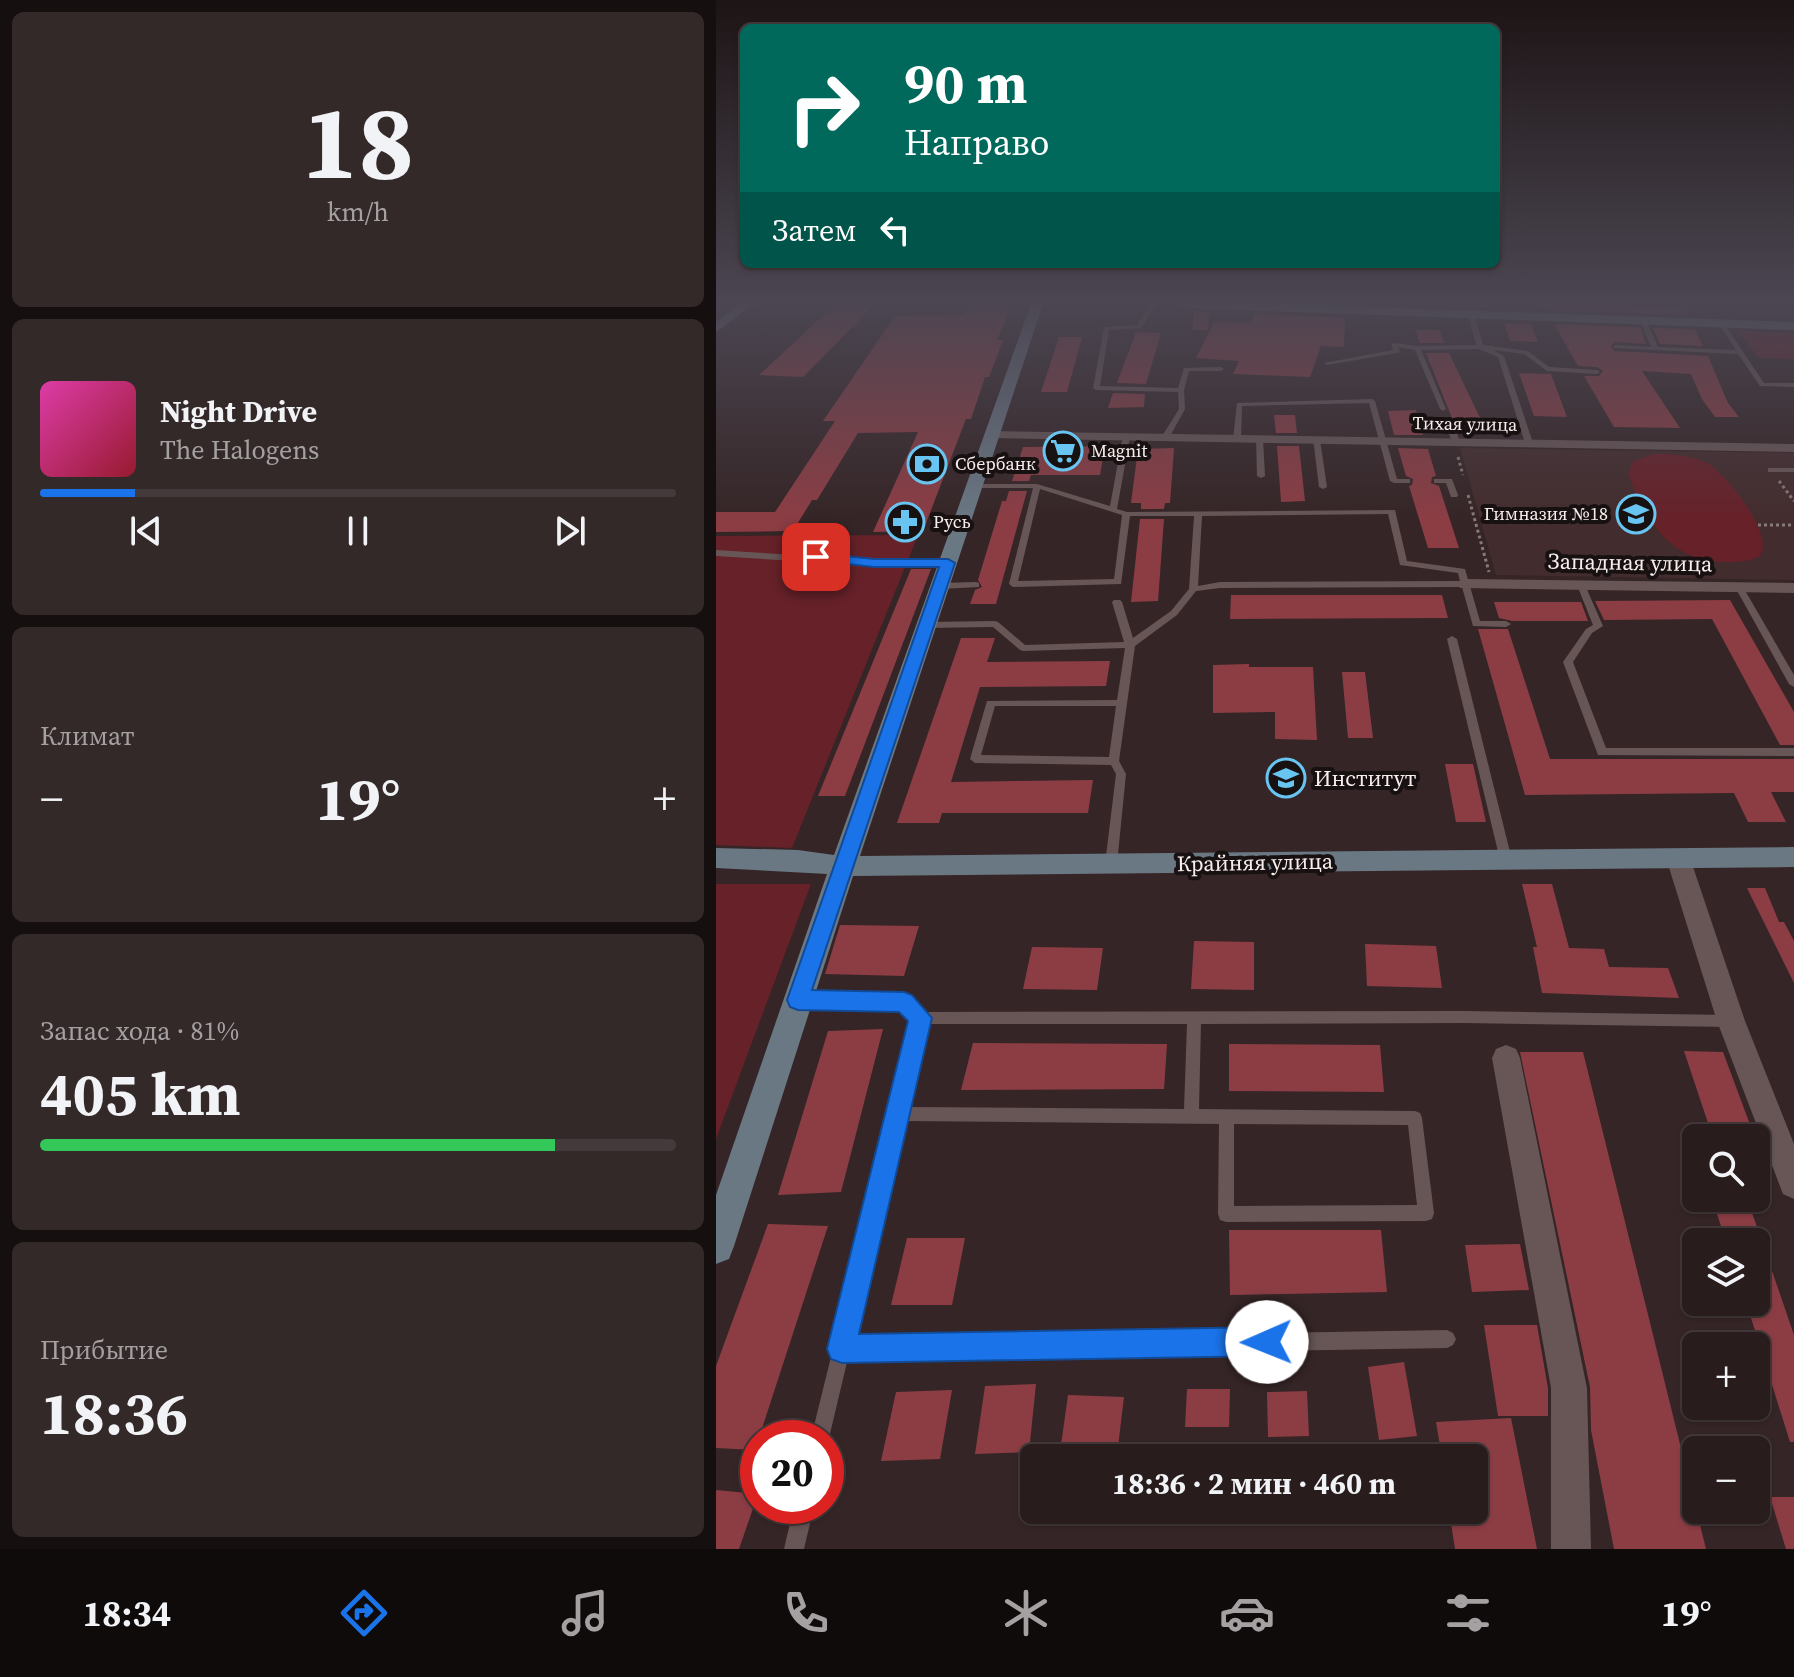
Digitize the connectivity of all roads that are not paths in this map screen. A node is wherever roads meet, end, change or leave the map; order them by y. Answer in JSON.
{"nodes":[{"id":1,"x":1012,"y":376,"type":"edge"},
{"id":2,"x":1098,"y":376,"type":"edge"},
{"id":3,"x":1184,"y":376,"type":"edge"},
{"id":4,"x":1429,"y":376,"type":"edge"},
{"id":5,"x":1508,"y":376,"type":"edge"},
{"id":6,"x":1756,"y":376,"type":"edge"},
{"id":7,"x":1794,"y":385,"type":"edge"},
{"id":8,"x":1181,"y":390,"type":"junction"},
{"id":9,"x":1443,"y":409,"type":"dead end"},
{"id":10,"x":992,"y":435,"type":"junction"},
{"id":11,"x":1126,"y":437,"type":"junction"},
{"id":12,"x":1165,"y":438,"type":"junction"},
{"id":13,"x":1237,"y":439,"type":"junction"},
{"id":14,"x":1259,"y":439,"type":"junction"},
{"id":15,"x":1316,"y":440,"type":"junction"},
{"id":16,"x":1384,"y":441,"type":"junction"},
{"id":17,"x":1529,"y":443,"type":"junction"},
{"id":18,"x":1794,"y":448,"type":"edge"},
{"id":19,"x":1771,"y":470,"type":"dead end"},
{"id":20,"x":1794,"y":470,"type":"edge"},
{"id":21,"x":1261,"y":476,"type":"dead end"},
{"id":22,"x":1407,"y":481,"type":"dead end"},
{"id":23,"x":1437,"y":481,"type":"dead end"},
{"id":24,"x":974,"y":486,"type":"junction"},
{"id":25,"x":1037,"y":486,"type":"junction"},
{"id":26,"x":1323,"y":487,"type":"dead end"},
{"id":27,"x":1454,"y":495,"type":"dead end"},
{"id":28,"x":1326,"y":501,"type":"dead end"},
{"id":29,"x":1114,"y":508,"type":"junction"},
{"id":30,"x":1327,"y":512,"type":"junction"},
{"id":31,"x":1198,"y":513,"type":"junction"},
{"id":32,"x":1126,"y":514,"type":"junction"},
{"id":33,"x":716,"y":553,"type":"edge"},
{"id":34,"x":944,"y":574,"type":"junction"},
{"id":35,"x":1001,"y":584,"type":"dead end"},
{"id":36,"x":1013,"y":584,"type":"junction"},
{"id":37,"x":1466,"y":584,"type":"junction"},
{"id":38,"x":976,"y":585,"type":"dead end"},
{"id":39,"x":1581,"y":585,"type":"junction"},
{"id":40,"x":1739,"y":587,"type":"junction"},
{"id":41,"x":1794,"y":588,"type":"edge"},
{"id":42,"x":1193,"y":589,"type":"junction"},
{"id":43,"x":1117,"y":602,"type":"dead end"},
{"id":44,"x":1506,"y":624,"type":"dead end"},
{"id":45,"x":926,"y":625,"type":"junction"},
{"id":46,"x":1452,"y":639,"type":"dead end"},
{"id":47,"x":1130,"y":645,"type":"junction"},
{"id":48,"x":1794,"y":684,"type":"edge"},
{"id":49,"x":1122,"y":703,"type":"junction"},
{"id":50,"x":1794,"y":752,"type":"edge"},
{"id":51,"x":1114,"y":761,"type":"junction"},
{"id":52,"x":1794,"y":857,"type":"edge"},
{"id":53,"x":716,"y":858,"type":"edge"},
{"id":54,"x":1678,"y":858,"type":"junction"},
{"id":55,"x":1506,"y":860,"type":"junction"},
{"id":56,"x":1111,"y":864,"type":"junction"},
{"id":57,"x":843,"y":866,"type":"junction"},
{"id":58,"x":798,"y":1000,"type":"junction"},
{"id":59,"x":921,"y":1018,"type":"junction"},
{"id":60,"x":1194,"y":1018,"type":"junction"},
{"id":61,"x":1731,"y":1021,"type":"junction"},
{"id":62,"x":1506,"y":1058,"type":"dead end"},
{"id":63,"x":898,"y":1114,"type":"junction"},
{"id":64,"x":1191,"y":1116,"type":"junction"},
{"id":65,"x":1227,"y":1117,"type":"junction"},
{"id":66,"x":1794,"y":1183,"type":"edge"},
{"id":67,"x":716,"y":1246,"type":"edge"},
{"id":68,"x":1447,"y":1339,"type":"dead end"},
{"id":69,"x":842,"y":1349,"type":"junction"},
{"id":70,"x":824,"y":1420,"type":"edge"},
{"id":71,"x":800,"y":1524,"type":"edge"},
{"id":72,"x":794,"y":1549,"type":"edge"},
{"id":73,"x":1571,"y":1549,"type":"edge"}],
"edges":[{"from":1,"to":10,"type":"street"},
{"from":2,"to":8,"type":"lane"},
{"from":3,"to":8,"type":"lane"},
{"from":4,"to":9,"type":"lane"},
{"from":5,"to":17,"type":"lane"},
{"from":6,"to":7,"type":"lane"},
{"from":8,"to":12,"type":"lane"},
{"from":10,"to":11,"type":"street","name":"Тихая улица"},
{"from":10,"to":24,"type":"street"},
{"from":11,"to":12,"type":"street","name":"Тихая улица"},
{"from":11,"to":29,"type":"lane"},
{"from":12,"to":13,"type":"street","name":"Тихая улица"},
{"from":13,"to":14,"type":"street","name":"Тихая улица"},
{"from":13,"to":16,"type":"lane"},
{"from":14,"to":15,"type":"street","name":"Тихая улица"},
{"from":14,"to":21,"type":"lane"},
{"from":15,"to":16,"type":"street","name":"Тихая улица"},
{"from":15,"to":26,"type":"lane"},
{"from":16,"to":17,"type":"street","name":"Тихая улица"},
{"from":16,"to":22,"type":"lane"},
{"from":17,"to":18,"type":"street","name":"Тихая улица"},
{"from":19,"to":20,"type":"lane"},
{"from":23,"to":27,"type":"lane"},
{"from":24,"to":25,"type":"lane"},
{"from":24,"to":34,"type":"street"},
{"from":25,"to":29,"type":"lane"},
{"from":25,"to":36,"type":"lane"},
{"from":28,"to":30,"type":"lane"},
{"from":29,"to":32,"type":"lane"},
{"from":30,"to":31,"type":"lane"},
{"from":30,"to":37,"type":"lane"},
{"from":31,"to":32,"type":"lane"},
{"from":31,"to":42,"type":"lane"},
{"from":32,"to":36,"type":"lane"},
{"from":33,"to":34,"type":"lane"},
{"from":34,"to":38,"type":"lane"},
{"from":34,"to":45,"type":"street"},
{"from":35,"to":36,"type":"lane"},
{"from":37,"to":39,"type":"street","name":"Западная улица"},
{"from":37,"to":42,"type":"lane"},
{"from":37,"to":44,"type":"lane"},
{"from":39,"to":40,"type":"street","name":"Западная улица"},
{"from":39,"to":50,"type":"lane"},
{"from":40,"to":41,"type":"street","name":"Западная улица"},
{"from":40,"to":48,"type":"lane"},
{"from":42,"to":47,"type":"lane"},
{"from":43,"to":47,"type":"lane"},
{"from":45,"to":47,"type":"lane"},
{"from":45,"to":57,"type":"street"},
{"from":46,"to":55,"type":"lane"},
{"from":47,"to":49,"type":"lane"},
{"from":49,"to":51,"type":"lane"},
{"from":49,"to":51,"type":"lane"},
{"from":51,"to":56,"type":"lane"},
{"from":52,"to":54,"type":"street","name":"Крайняя улица"},
{"from":53,"to":57,"type":"street","name":"Крайняя улица"},
{"from":54,"to":55,"type":"street","name":"Крайняя улица"},
{"from":54,"to":61,"type":"street"},
{"from":55,"to":56,"type":"street","name":"Крайняя улица"},
{"from":56,"to":57,"type":"street","name":"Крайняя улица"},
{"from":57,"to":58,"type":"street"},
{"from":58,"to":59,"type":"lane"},
{"from":58,"to":67,"type":"street"},
{"from":59,"to":60,"type":"lane"},
{"from":59,"to":63,"type":"lane"},
{"from":60,"to":61,"type":"lane"},
{"from":60,"to":64,"type":"lane"},
{"from":61,"to":66,"type":"street"},
{"from":62,"to":73,"type":"street"},
{"from":63,"to":64,"type":"lane"},
{"from":63,"to":69,"type":"lane"},
{"from":64,"to":65,"type":"lane"},
{"from":65,"to":65,"type":"lane"},
{"from":68,"to":69,"type":"lane"},
{"from":69,"to":70,"type":"lane"},
{"from":71,"to":72,"type":"lane"}]}
